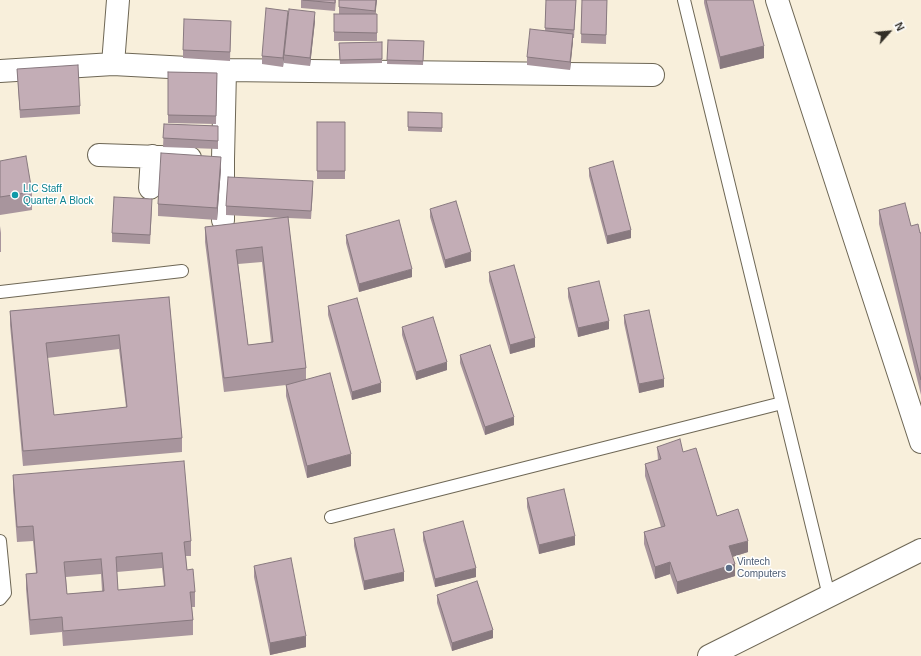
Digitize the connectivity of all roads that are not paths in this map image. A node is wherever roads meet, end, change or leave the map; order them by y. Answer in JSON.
{"nodes":[{"id":1,"x":118,"y":0,"type":"edge"},
{"id":2,"x":684,"y":0,"type":"edge"},
{"id":3,"x":777,"y":0,"type":"edge"},
{"id":4,"x":113,"y":64,"type":"junction"},
{"id":5,"x":225,"y":70,"type":"junction"},
{"id":6,"x":0,"y":71,"type":"edge"},
{"id":7,"x":653,"y":75,"type":"dead end"},
{"id":8,"x":100,"y":155,"type":"dead end"},
{"id":9,"x":152,"y":156,"type":"junction"},
{"id":10,"x":223,"y":159,"type":"junction"},
{"id":11,"x":150,"y":188,"type":"dead end"},
{"id":12,"x":223,"y":220,"type":"dead end"},
{"id":13,"x":182,"y":271,"type":"dead end"},
{"id":14,"x":0,"y":292,"type":"edge"},
{"id":15,"x":782,"y":403,"type":"junction"},
{"id":16,"x":921,"y":442,"type":"edge"},
{"id":17,"x":331,"y":517,"type":"dead end"},
{"id":18,"x":0,"y":541,"type":"edge"},
{"id":19,"x":921,"y":550,"type":"edge"},
{"id":20,"x":829,"y":596,"type":"junction"},
{"id":21,"x":0,"y":599,"type":"edge"},
{"id":22,"x":709,"y":656,"type":"edge"}],
"edges":[{"from":1,"to":4,"type":"street"},
{"from":2,"to":15,"type":"lane"},
{"from":3,"to":16,"type":"street"},
{"from":4,"to":5,"type":"street"},
{"from":4,"to":6,"type":"street"},
{"from":5,"to":7,"type":"street"},
{"from":5,"to":10,"type":"street"},
{"from":8,"to":9,"type":"street"},
{"from":9,"to":10,"type":"street"},
{"from":9,"to":11,"type":"street"},
{"from":10,"to":12,"type":"street"},
{"from":13,"to":14,"type":"lane"},
{"from":15,"to":17,"type":"lane"},
{"from":15,"to":20,"type":"lane"},
{"from":18,"to":21,"type":"lane"},
{"from":19,"to":20,"type":"street"},
{"from":20,"to":22,"type":"street"}]}
